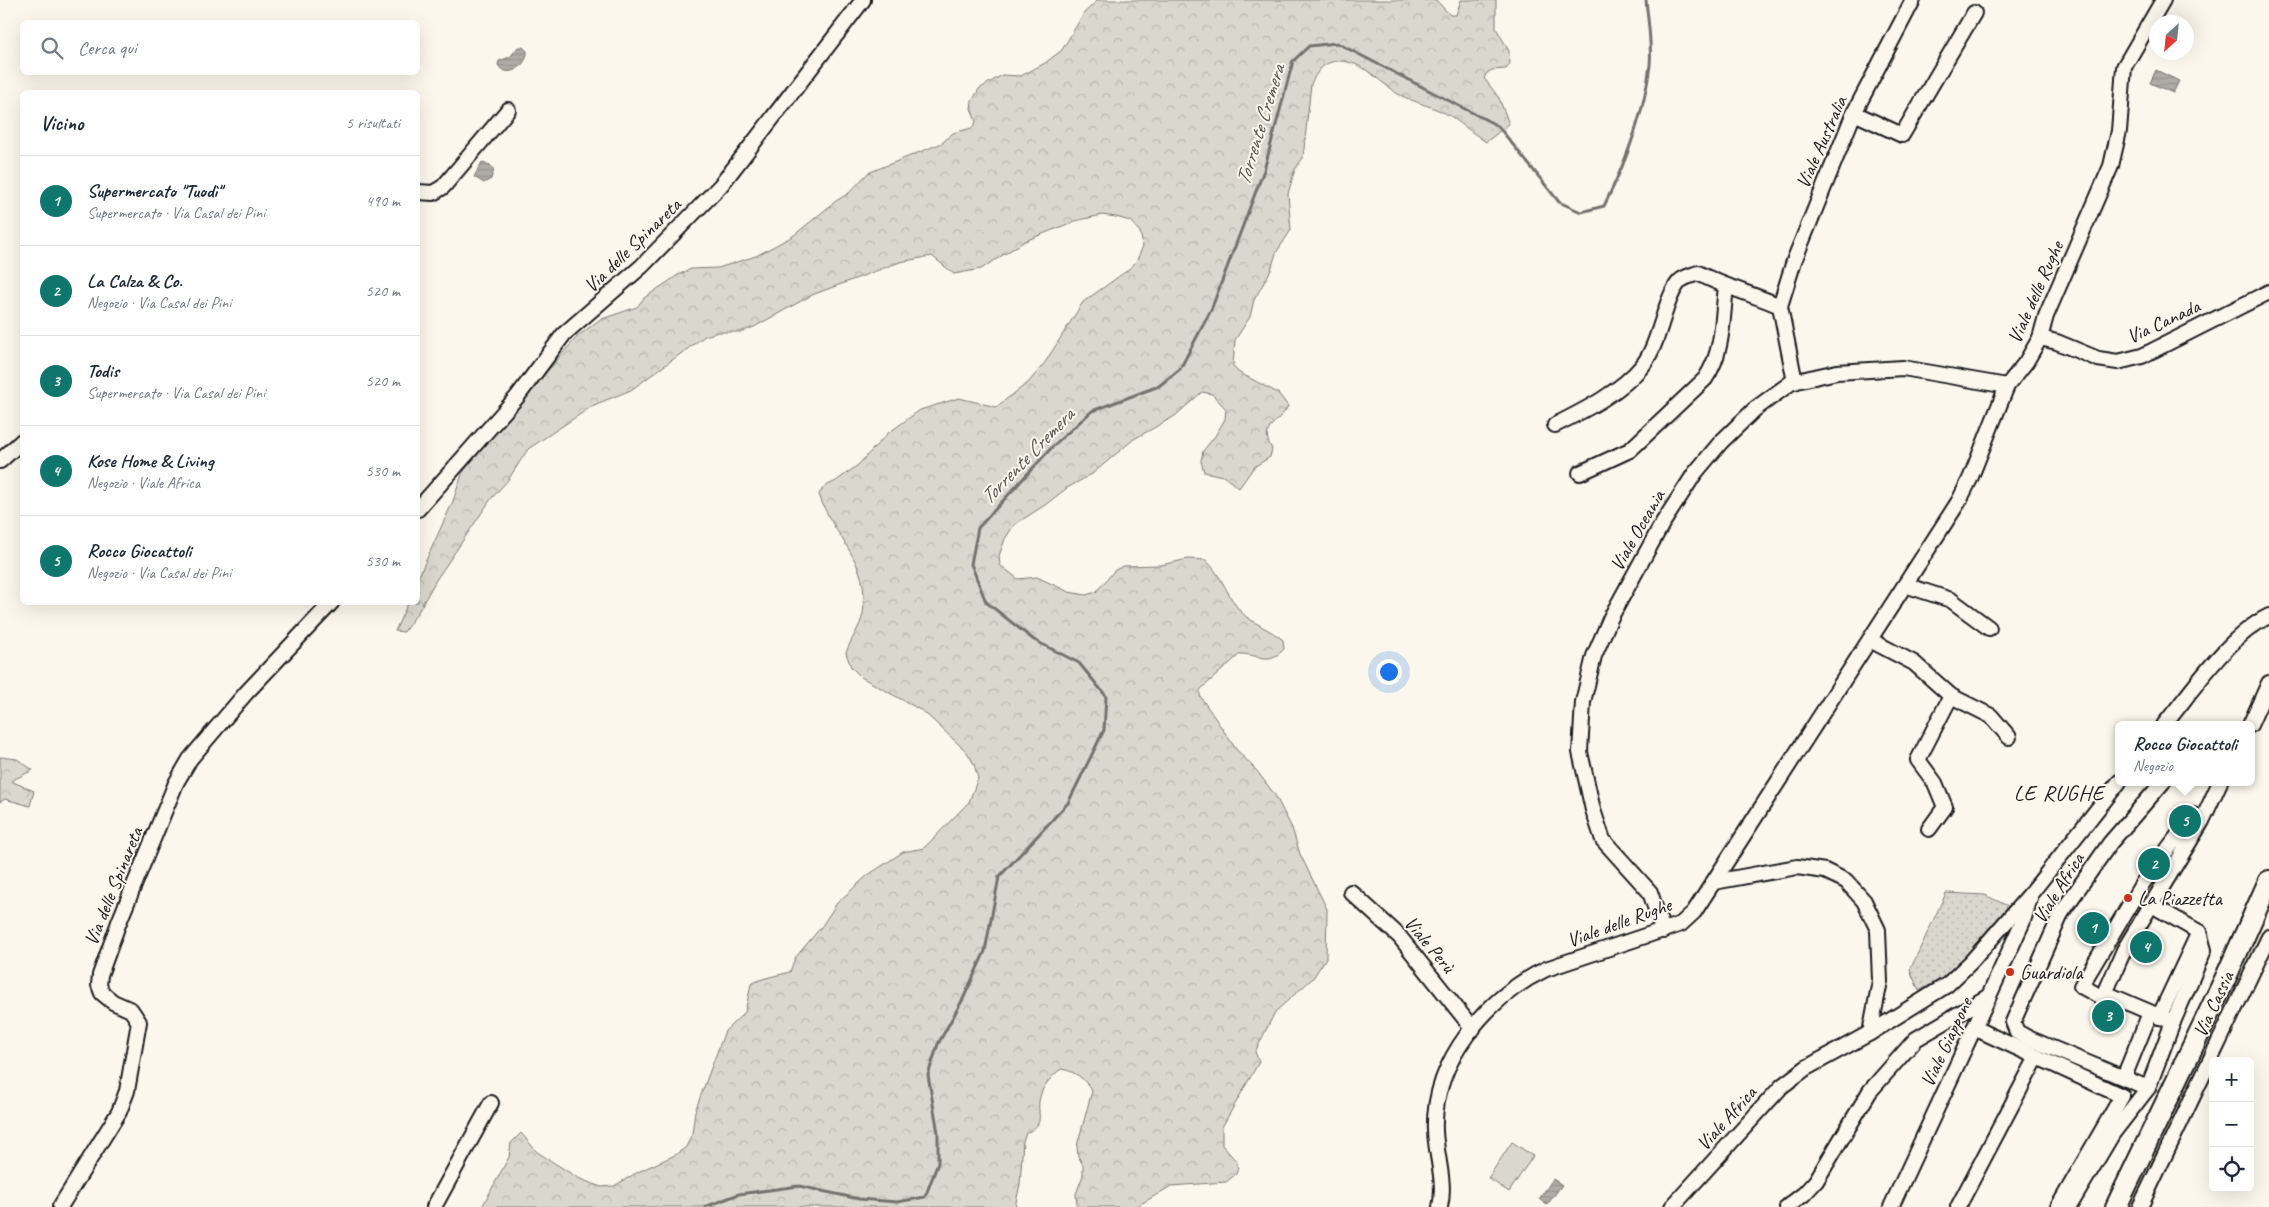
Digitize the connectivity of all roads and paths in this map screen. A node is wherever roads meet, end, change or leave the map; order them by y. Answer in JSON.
{"nodes":[{"id":1,"x":862,"y":0,"type":"edge"},
{"id":2,"x":1913,"y":0,"type":"edge"},
{"id":3,"x":2163,"y":0,"type":"edge"},
{"id":4,"x":1974,"y":13,"type":"dead end"},
{"id":5,"x":508,"y":110,"type":"dead end"},
{"id":6,"x":1854,"y":113,"type":"junction"},
{"id":7,"x":420,"y":192,"type":"edge"},
{"id":8,"x":1726,"y":286,"type":"junction"},
{"id":9,"x":2269,"y":292,"type":"edge"},
{"id":10,"x":1780,"y":306,"type":"junction"},
{"id":11,"x":2040,"y":338,"type":"junction"},
{"id":12,"x":1795,"y":382,"type":"junction"},
{"id":13,"x":2007,"y":386,"type":"junction"},
{"id":14,"x":1555,"y":425,"type":"dead end"},
{"id":15,"x":20,"y":443,"type":"edge"},
{"id":16,"x":0,"y":461,"type":"edge"},
{"id":17,"x":1580,"y":473,"type":"dead end"},
{"id":18,"x":420,"y":507,"type":"edge"},
{"id":19,"x":1905,"y":585,"type":"junction"},
{"id":20,"x":329,"y":605,"type":"edge"},
{"id":21,"x":2269,"y":616,"type":"edge"},
{"id":22,"x":1989,"y":628,"type":"dead end"},
{"id":23,"x":1870,"y":640,"type":"junction"},
{"id":24,"x":2269,"y":683,"type":"edge"},
{"id":25,"x":1951,"y":696,"type":"junction"},
{"id":26,"x":2167,"y":721,"type":"edge"},
{"id":27,"x":2252,"y":721,"type":"edge"},
{"id":28,"x":2009,"y":737,"type":"dead end"},
{"id":29,"x":2116,"y":786,"type":"edge"},
{"id":30,"x":2160,"y":786,"type":"edge"},
{"id":31,"x":2218,"y":786,"type":"edge"},
{"id":32,"x":2202,"y":821,"type":"junction"},
{"id":33,"x":1929,"y":829,"type":"dead end"},
{"id":34,"x":2269,"y":881,"type":"edge"},
{"id":35,"x":1714,"y":882,"type":"junction"},
{"id":36,"x":1351,"y":892,"type":"dead end"},
{"id":37,"x":2032,"y":892,"type":"junction"},
{"id":38,"x":2150,"y":904,"type":"junction"},
{"id":39,"x":2269,"y":914,"type":"edge"},
{"id":40,"x":1662,"y":931,"type":"junction"},
{"id":41,"x":2199,"y":932,"type":"junction"},
{"id":42,"x":2269,"y":937,"type":"edge"},
{"id":43,"x":2105,"y":993,"type":"junction"},
{"id":44,"x":1989,"y":996,"type":"junction"},
{"id":45,"x":2154,"y":1015,"type":"junction"},
{"id":46,"x":2172,"y":1022,"type":"junction"},
{"id":47,"x":1974,"y":1028,"type":"junction"},
{"id":48,"x":1473,"y":1029,"type":"junction"},
{"id":49,"x":1870,"y":1033,"type":"junction"},
{"id":50,"x":2037,"y":1057,"type":"junction"},
{"id":51,"x":2124,"y":1077,"type":"junction"},
{"id":52,"x":2148,"y":1088,"type":"junction"},
{"id":53,"x":491,"y":1103,"type":"dead end"},
{"id":54,"x":1792,"y":1206,"type":"edge"},
{"id":55,"x":60,"y":1207,"type":"edge"},
{"id":56,"x":434,"y":1207,"type":"edge"},
{"id":57,"x":1440,"y":1207,"type":"edge"},
{"id":58,"x":1672,"y":1207,"type":"edge"},
{"id":59,"x":1891,"y":1207,"type":"edge"},
{"id":60,"x":1958,"y":1207,"type":"edge"},
{"id":61,"x":2058,"y":1207,"type":"edge"},
{"id":62,"x":2069,"y":1207,"type":"edge"},
{"id":63,"x":2116,"y":1207,"type":"edge"},
{"id":64,"x":2128,"y":1207,"type":"edge"},
{"id":65,"x":2140,"y":1207,"type":"edge"}],
"edges":[{"from":1,"to":18,"type":"street","name":"Via delle Spinareta"},
{"from":2,"to":6,"type":"street","name":"Viale Australia"},
{"from":3,"to":11,"type":"street","name":"Viale delle Rughe"},
{"from":4,"to":6,"type":"street"},
{"from":5,"to":7,"type":"street"},
{"from":6,"to":10,"type":"street","name":"Viale Australia"},
{"from":8,"to":10,"type":"street"},
{"from":8,"to":14,"type":"street"},
{"from":8,"to":17,"type":"street"},
{"from":9,"to":11,"type":"street","name":"Via Canada"},
{"from":10,"to":12,"type":"street","name":"Viale Australia"},
{"from":11,"to":13,"type":"street","name":"Viale delle Rughe"},
{"from":12,"to":13,"type":"street","name":"Viale Oceania"},
{"from":12,"to":40,"type":"street","name":"Viale Oceania"},
{"from":13,"to":19,"type":"street","name":"Viale delle Rughe"},
{"from":15,"to":16,"type":"street"},
{"from":19,"to":22,"type":"street"},
{"from":19,"to":23,"type":"street","name":"Viale delle Rughe"},
{"from":20,"to":55,"type":"street","name":"Via delle Spinareta"},
{"from":21,"to":26,"type":"street"},
{"from":23,"to":25,"type":"street"},
{"from":23,"to":35,"type":"street","name":"Viale delle Rughe"},
{"from":24,"to":27,"type":"street"},
{"from":25,"to":28,"type":"street"},
{"from":25,"to":33,"type":"street"},
{"from":29,"to":37,"type":"street","name":"Viale Africa"},
{"from":30,"to":51,"type":"street","name":"Viale Africa"},
{"from":31,"to":32,"type":"street"},
{"from":32,"to":38,"type":"street"},
{"from":32,"to":43,"type":"street"},
{"from":34,"to":63,"type":"highway","name":"Via Cassia"},
{"from":35,"to":40,"type":"street","name":"Viale delle Rughe"},
{"from":35,"to":49,"type":"street"},
{"from":36,"to":48,"type":"street","name":"Viale Perù"},
{"from":37,"to":44,"type":"street","name":"Viale Giappone"},
{"from":37,"to":49,"type":"street","name":"Viale Africa"},
{"from":38,"to":41,"type":"street"},
{"from":38,"to":43,"type":"street"},
{"from":39,"to":64,"type":"highway","name":"Via Cassia"},
{"from":40,"to":48,"type":"street","name":"Viale delle Rughe"},
{"from":41,"to":45,"type":"street"},
{"from":41,"to":46,"type":"street"},
{"from":42,"to":65,"type":"street"},
{"from":43,"to":45,"type":"street"},
{"from":44,"to":47,"type":"street","name":"Viale Giappone"},
{"from":44,"to":54,"type":"street"},
{"from":45,"to":46,"type":"street"},
{"from":45,"to":51,"type":"street"},
{"from":46,"to":52,"type":"street"},
{"from":47,"to":50,"type":"street"},
{"from":47,"to":59,"type":"street","name":"Viale Giappone"},
{"from":48,"to":57,"type":"street","name":"Viale delle Rughe"},
{"from":49,"to":58,"type":"street","name":"Viale Africa"},
{"from":50,"to":60,"type":"street"},
{"from":50,"to":61,"type":"street"},
{"from":51,"to":52,"type":"street"},
{"from":52,"to":62,"type":"street"},
{"from":53,"to":56,"type":"street"}]}
